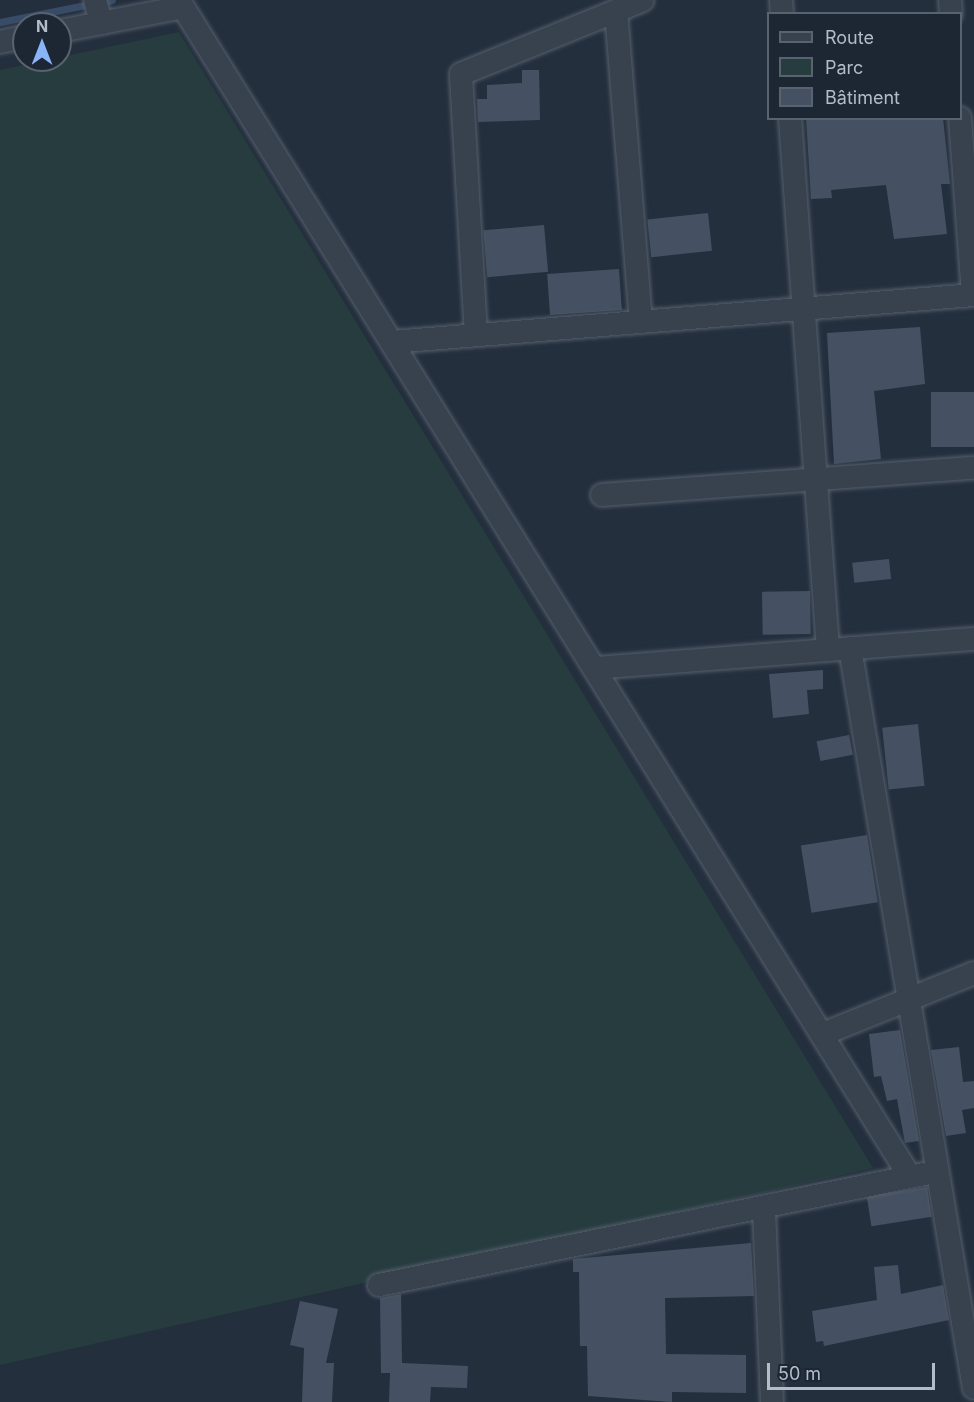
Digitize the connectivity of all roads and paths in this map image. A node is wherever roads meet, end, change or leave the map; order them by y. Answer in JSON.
{"nodes":[{"id":1,"x":96,"y":0,"type":"edge"},
{"id":2,"x":643,"y":0,"type":"edge"},
{"id":3,"x":616,"y":11,"type":"junction"},
{"id":4,"x":101,"y":23,"type":"junction"},
{"id":5,"x":72,"y":29,"type":"edge"},
{"id":6,"x":790,"y":120,"type":"edge"},
{"id":7,"x":965,"y":125,"type":"edge"},
{"id":8,"x":974,"y":295,"type":"edge"},
{"id":9,"x":804,"y":308,"type":"junction"},
{"id":10,"x":641,"y":322,"type":"junction"},
{"id":11,"x":476,"y":335,"type":"junction"},
{"id":12,"x":392,"y":342,"type":"junction"},
{"id":13,"x":974,"y":468,"type":"edge"},
{"id":14,"x":816,"y":479,"type":"junction"},
{"id":15,"x":602,"y":495,"type":"dead end"},
{"id":16,"x":974,"y":639,"type":"edge"},
{"id":17,"x":839,"y":649,"type":"junction"},
{"id":18,"x":594,"y":668,"type":"junction"},
{"id":19,"x":974,"y":974,"type":"edge"},
{"id":20,"x":907,"y":1000,"type":"junction"},
{"id":21,"x":823,"y":1034,"type":"junction"},
{"id":22,"x":937,"y":1172,"type":"junction"},
{"id":23,"x":910,"y":1177,"type":"junction"},
{"id":24,"x":764,"y":1210,"type":"junction"},
{"id":25,"x":379,"y":1285,"type":"dead end"},
{"id":26,"x":974,"y":1388,"type":"edge"},
{"id":27,"x":772,"y":1402,"type":"edge"}],
"edges":[{"from":1,"to":4,"type":"street"},
{"from":2,"to":3,"type":"street"},
{"from":3,"to":10,"type":"street"},
{"from":3,"to":11,"type":"street"},
{"from":4,"to":5,"type":"street"},
{"from":4,"to":12,"type":"street"},
{"from":6,"to":9,"type":"street"},
{"from":7,"to":8,"type":"street"},
{"from":8,"to":9,"type":"street"},
{"from":9,"to":10,"type":"street"},
{"from":9,"to":14,"type":"street"},
{"from":10,"to":11,"type":"street"},
{"from":11,"to":12,"type":"street"},
{"from":12,"to":18,"type":"street"},
{"from":13,"to":14,"type":"street"},
{"from":14,"to":15,"type":"street"},
{"from":14,"to":17,"type":"street"},
{"from":16,"to":17,"type":"street"},
{"from":17,"to":18,"type":"street"},
{"from":17,"to":20,"type":"street"},
{"from":18,"to":21,"type":"street"},
{"from":19,"to":20,"type":"street"},
{"from":20,"to":21,"type":"street"},
{"from":20,"to":22,"type":"street"},
{"from":21,"to":23,"type":"street"},
{"from":22,"to":23,"type":"street"},
{"from":22,"to":26,"type":"street"},
{"from":23,"to":24,"type":"street"},
{"from":24,"to":25,"type":"street"},
{"from":24,"to":27,"type":"street"}]}
